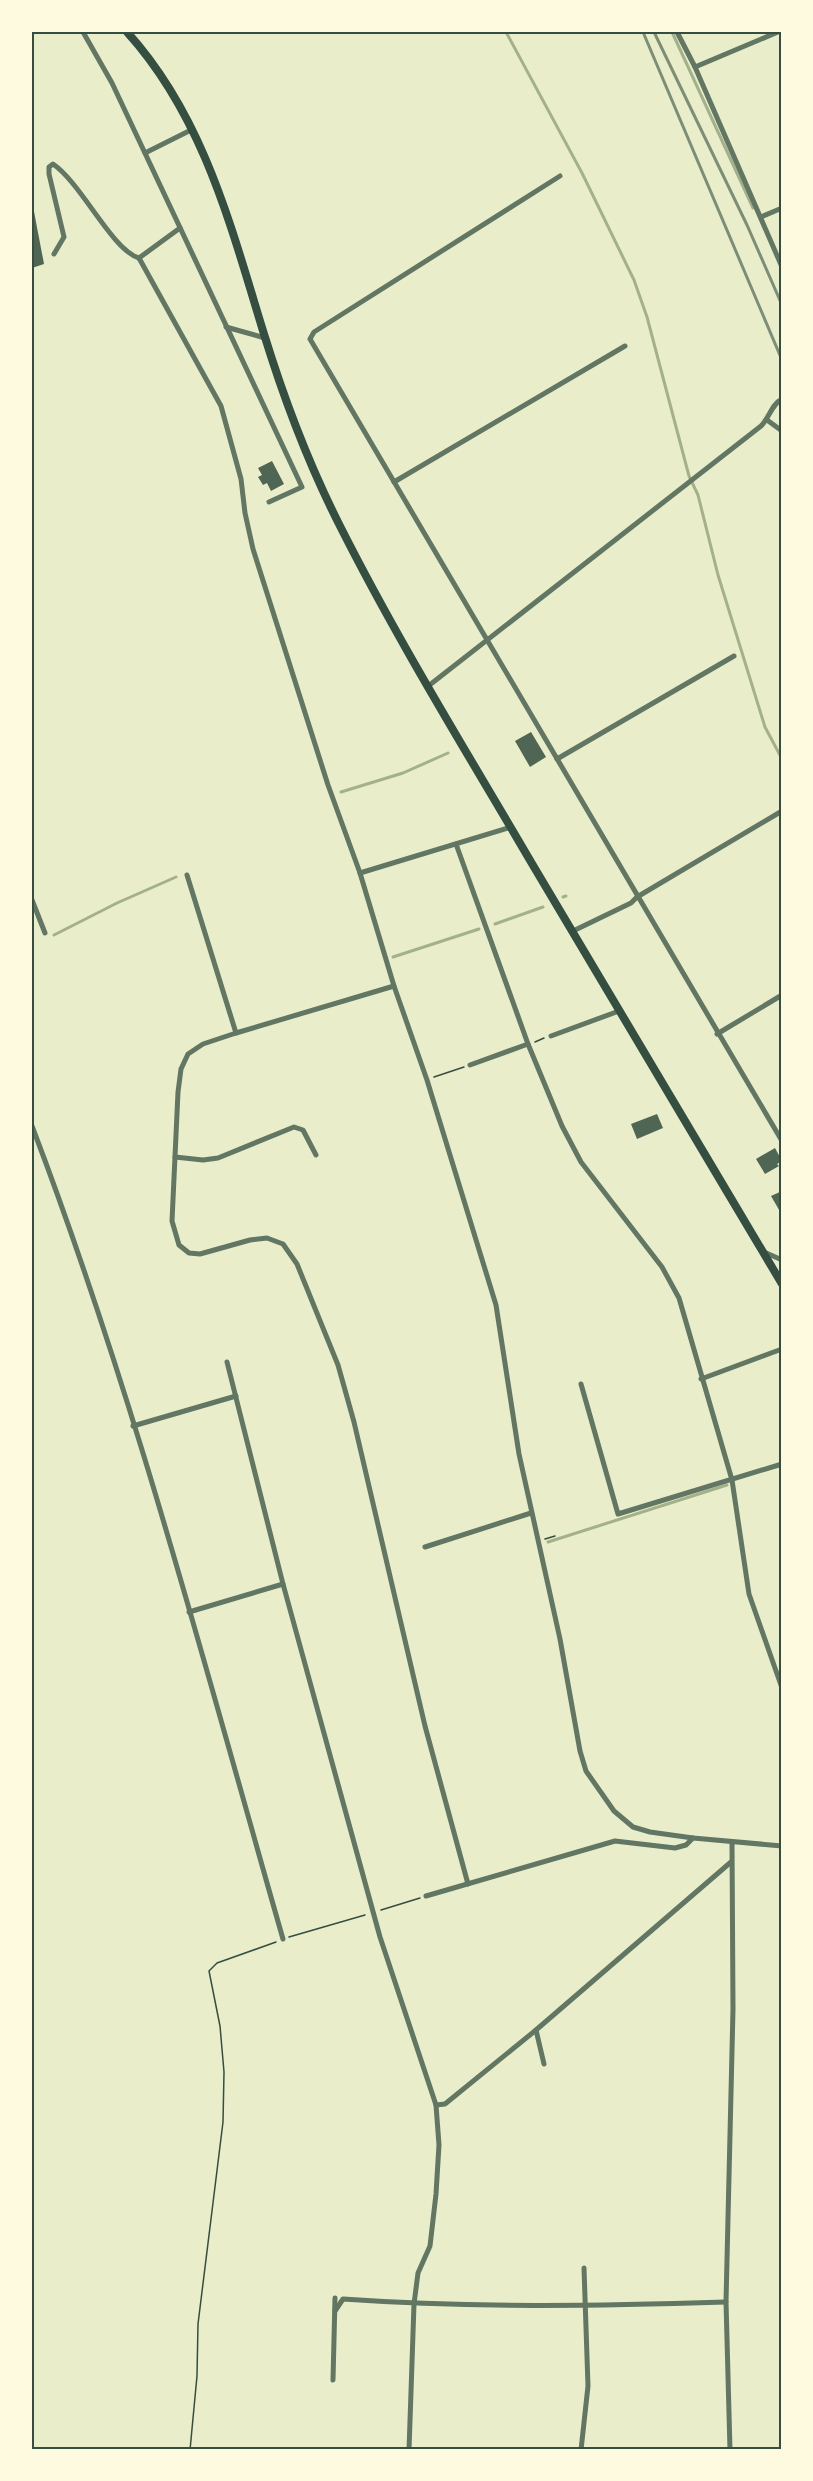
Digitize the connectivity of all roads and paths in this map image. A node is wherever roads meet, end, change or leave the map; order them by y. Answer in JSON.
{"nodes":[{"id":1,"x":83,"y":32,"type":"edge"},
{"id":2,"x":677,"y":32,"type":"edge"},
{"id":3,"x":778,"y":32,"type":"edge"},
{"id":4,"x":130,"y":35,"type":"edge"},
{"id":5,"x":695,"y":67,"type":"junction"},
{"id":6,"x":193,"y":129,"type":"junction"},
{"id":7,"x":145,"y":153,"type":"junction"},
{"id":8,"x":560,"y":176,"type":"dead end"},
{"id":9,"x":782,"y":208,"type":"edge"},
{"id":10,"x":761,"y":217,"type":"junction"},
{"id":11,"x":180,"y":228,"type":"junction"},
{"id":12,"x":54,"y":254,"type":"dead end"},
{"id":13,"x":139,"y":258,"type":"junction"},
{"id":14,"x":782,"y":267,"type":"edge"},
{"id":15,"x":226,"y":327,"type":"junction"},
{"id":16,"x":265,"y":338,"type":"junction"},
{"id":17,"x":625,"y":346,"type":"dead end"},
{"id":18,"x":782,"y":399,"type":"edge"},
{"id":19,"x":767,"y":420,"type":"junction"},
{"id":20,"x":782,"y":431,"type":"edge"},
{"id":21,"x":394,"y":482,"type":"junction"},
{"id":22,"x":268,"y":502,"type":"dead end"},
{"id":23,"x":487,"y":640,"type":"junction"},
{"id":24,"x":734,"y":656,"type":"dead end"},
{"id":25,"x":427,"y":687,"type":"junction"},
{"id":26,"x":557,"y":759,"type":"junction"},
{"id":27,"x":782,"y":811,"type":"edge"},
{"id":28,"x":511,"y":827,"type":"junction"},
{"id":29,"x":456,"y":844,"type":"junction"},
{"id":30,"x":360,"y":873,"type":"junction"},
{"id":31,"x":187,"y":875,"type":"dead end"},
{"id":32,"x":637,"y":897,"type":"junction"},
{"id":33,"x":32,"y":900,"type":"edge"},
{"id":34,"x":573,"y":931,"type":"junction"},
{"id":35,"x":45,"y":933,"type":"dead end"},
{"id":36,"x":394,"y":987,"type":"junction"},
{"id":37,"x":782,"y":995,"type":"edge"},
{"id":38,"x":620,"y":1011,"type":"junction"},
{"id":39,"x":236,"y":1033,"type":"junction"},
{"id":40,"x":717,"y":1034,"type":"junction"},
{"id":41,"x":550,"y":1036,"type":"joint"},
{"id":42,"x":528,"y":1044,"type":"junction"},
{"id":43,"x":470,"y":1065,"type":"joint"},
{"id":44,"x":439,"y":1076,"type":"dead end"},
{"id":45,"x":32,"y":1126,"type":"edge"},
{"id":46,"x":782,"y":1141,"type":"edge"},
{"id":47,"x":316,"y":1155,"type":"dead end"},
{"id":48,"x":175,"y":1157,"type":"junction"},
{"id":49,"x":762,"y":1251,"type":"junction"},
{"id":50,"x":782,"y":1260,"type":"edge"},
{"id":51,"x":779,"y":1274,"type":"edge"},
{"id":52,"x":782,"y":1284,"type":"edge"},
{"id":53,"x":782,"y":1349,"type":"edge"},
{"id":54,"x":228,"y":1362,"type":"dead end"},
{"id":55,"x":701,"y":1379,"type":"junction"},
{"id":56,"x":581,"y":1384,"type":"dead end"},
{"id":57,"x":236,"y":1396,"type":"junction"},
{"id":58,"x":134,"y":1426,"type":"junction"},
{"id":59,"x":782,"y":1464,"type":"edge"},
{"id":60,"x":732,"y":1480,"type":"junction"},
{"id":61,"x":531,"y":1513,"type":"junction"},
{"id":62,"x":555,"y":1536,"type":"dead end"},
{"id":63,"x":537,"y":1541,"type":"junction"},
{"id":64,"x":425,"y":1547,"type":"dead end"},
{"id":65,"x":283,"y":1584,"type":"junction"},
{"id":66,"x":189,"y":1612,"type":"junction"},
{"id":67,"x":782,"y":1688,"type":"edge"},
{"id":68,"x":693,"y":1838,"type":"junction"},
{"id":69,"x":732,"y":1843,"type":"junction"},
{"id":70,"x":782,"y":1846,"type":"edge"},
{"id":71,"x":731,"y":1862,"type":"junction"},
{"id":72,"x":468,"y":1884,"type":"junction"},
{"id":73,"x":426,"y":1896,"type":"joint"},
{"id":74,"x":374,"y":1912,"type":"junction"},
{"id":75,"x":283,"y":1939,"type":"junction"},
{"id":76,"x":536,"y":2030,"type":"junction"},
{"id":77,"x":544,"y":2064,"type":"dead end"},
{"id":78,"x":436,"y":2105,"type":"junction"},
{"id":79,"x":584,"y":2268,"type":"dead end"},
{"id":80,"x":335,"y":2298,"type":"dead end"},
{"id":81,"x":726,"y":2302,"type":"junction"},
{"id":82,"x":414,"y":2304,"type":"junction"},
{"id":83,"x":587,"y":2305,"type":"junction"},
{"id":84,"x":335,"y":2311,"type":"junction"},
{"id":85,"x":333,"y":2380,"type":"dead end"},
{"id":86,"x":190,"y":2450,"type":"edge"},
{"id":87,"x":409,"y":2450,"type":"edge"},
{"id":88,"x":581,"y":2450,"type":"edge"},
{"id":89,"x":730,"y":2450,"type":"edge"}],
"edges":[{"from":1,"to":7,"type":"street"},
{"from":2,"to":5,"type":"street"},
{"from":3,"to":5,"type":"street"},
{"from":4,"to":6,"type":"main road"},
{"from":5,"to":10,"type":"street"},
{"from":6,"to":7,"type":"street"},
{"from":6,"to":16,"type":"main road"},
{"from":7,"to":11,"type":"street"},
{"from":8,"to":21,"type":"street"},
{"from":9,"to":10,"type":"street"},
{"from":10,"to":14,"type":"street"},
{"from":11,"to":13,"type":"street"},
{"from":11,"to":15,"type":"street"},
{"from":12,"to":13,"type":"street"},
{"from":13,"to":30,"type":"street"},
{"from":15,"to":16,"type":"street"},
{"from":15,"to":22,"type":"street"},
{"from":16,"to":25,"type":"main road"},
{"from":17,"to":21,"type":"street"},
{"from":18,"to":19,"type":"street"},
{"from":19,"to":20,"type":"street"},
{"from":19,"to":23,"type":"street"},
{"from":21,"to":23,"type":"street"},
{"from":23,"to":25,"type":"street"},
{"from":23,"to":26,"type":"street"},
{"from":24,"to":26,"type":"street"},
{"from":25,"to":28,"type":"main road"},
{"from":26,"to":32,"type":"street"},
{"from":27,"to":32,"type":"street"},
{"from":28,"to":29,"type":"street"},
{"from":28,"to":34,"type":"main road"},
{"from":29,"to":30,"type":"street"},
{"from":29,"to":42,"type":"street"},
{"from":30,"to":36,"type":"street"},
{"from":31,"to":39,"type":"street"},
{"from":32,"to":34,"type":"street"},
{"from":32,"to":40,"type":"street"},
{"from":33,"to":35,"type":"street"},
{"from":34,"to":38,"type":"main road"},
{"from":36,"to":39,"type":"street"},
{"from":36,"to":61,"type":"street"},
{"from":37,"to":40,"type":"street"},
{"from":38,"to":41,"type":"street"},
{"from":38,"to":49,"type":"main road"},
{"from":39,"to":48,"type":"street"},
{"from":40,"to":46,"type":"street"},
{"from":41,"to":42,"type":"path"},
{"from":42,"to":43,"type":"street"},
{"from":42,"to":55,"type":"street"},
{"from":43,"to":44,"type":"path"},
{"from":45,"to":58,"type":"street"},
{"from":47,"to":48,"type":"street"},
{"from":48,"to":72,"type":"street"},
{"from":49,"to":50,"type":"street"},
{"from":49,"to":51,"type":"main road"},
{"from":51,"to":52,"type":"main road"},
{"from":53,"to":55,"type":"street"},
{"from":54,"to":57,"type":"street"},
{"from":55,"to":60,"type":"street"},
{"from":56,"to":60,"type":"street"},
{"from":57,"to":58,"type":"street"},
{"from":57,"to":65,"type":"street"},
{"from":58,"to":66,"type":"street"},
{"from":59,"to":60,"type":"street"},
{"from":60,"to":67,"type":"street"},
{"from":61,"to":63,"type":"street"},
{"from":61,"to":64,"type":"street"},
{"from":62,"to":63,"type":"path"},
{"from":63,"to":68,"type":"street"},
{"from":65,"to":66,"type":"street"},
{"from":65,"to":74,"type":"street"},
{"from":66,"to":75,"type":"street"},
{"from":68,"to":69,"type":"street"},
{"from":68,"to":72,"type":"street"},
{"from":69,"to":70,"type":"street"},
{"from":69,"to":71,"type":"street"},
{"from":71,"to":76,"type":"street"},
{"from":71,"to":81,"type":"street"},
{"from":72,"to":73,"type":"street"},
{"from":73,"to":74,"type":"path"},
{"from":74,"to":75,"type":"path"},
{"from":74,"to":78,"type":"street"},
{"from":75,"to":86,"type":"path"},
{"from":76,"to":77,"type":"street"},
{"from":76,"to":78,"type":"street"},
{"from":78,"to":82,"type":"street"},
{"from":79,"to":83,"type":"street"},
{"from":80,"to":84,"type":"street"},
{"from":81,"to":83,"type":"street"},
{"from":81,"to":89,"type":"street"},
{"from":82,"to":83,"type":"street"},
{"from":82,"to":84,"type":"street"},
{"from":82,"to":87,"type":"street"},
{"from":83,"to":88,"type":"street"},
{"from":84,"to":85,"type":"street"}]}
